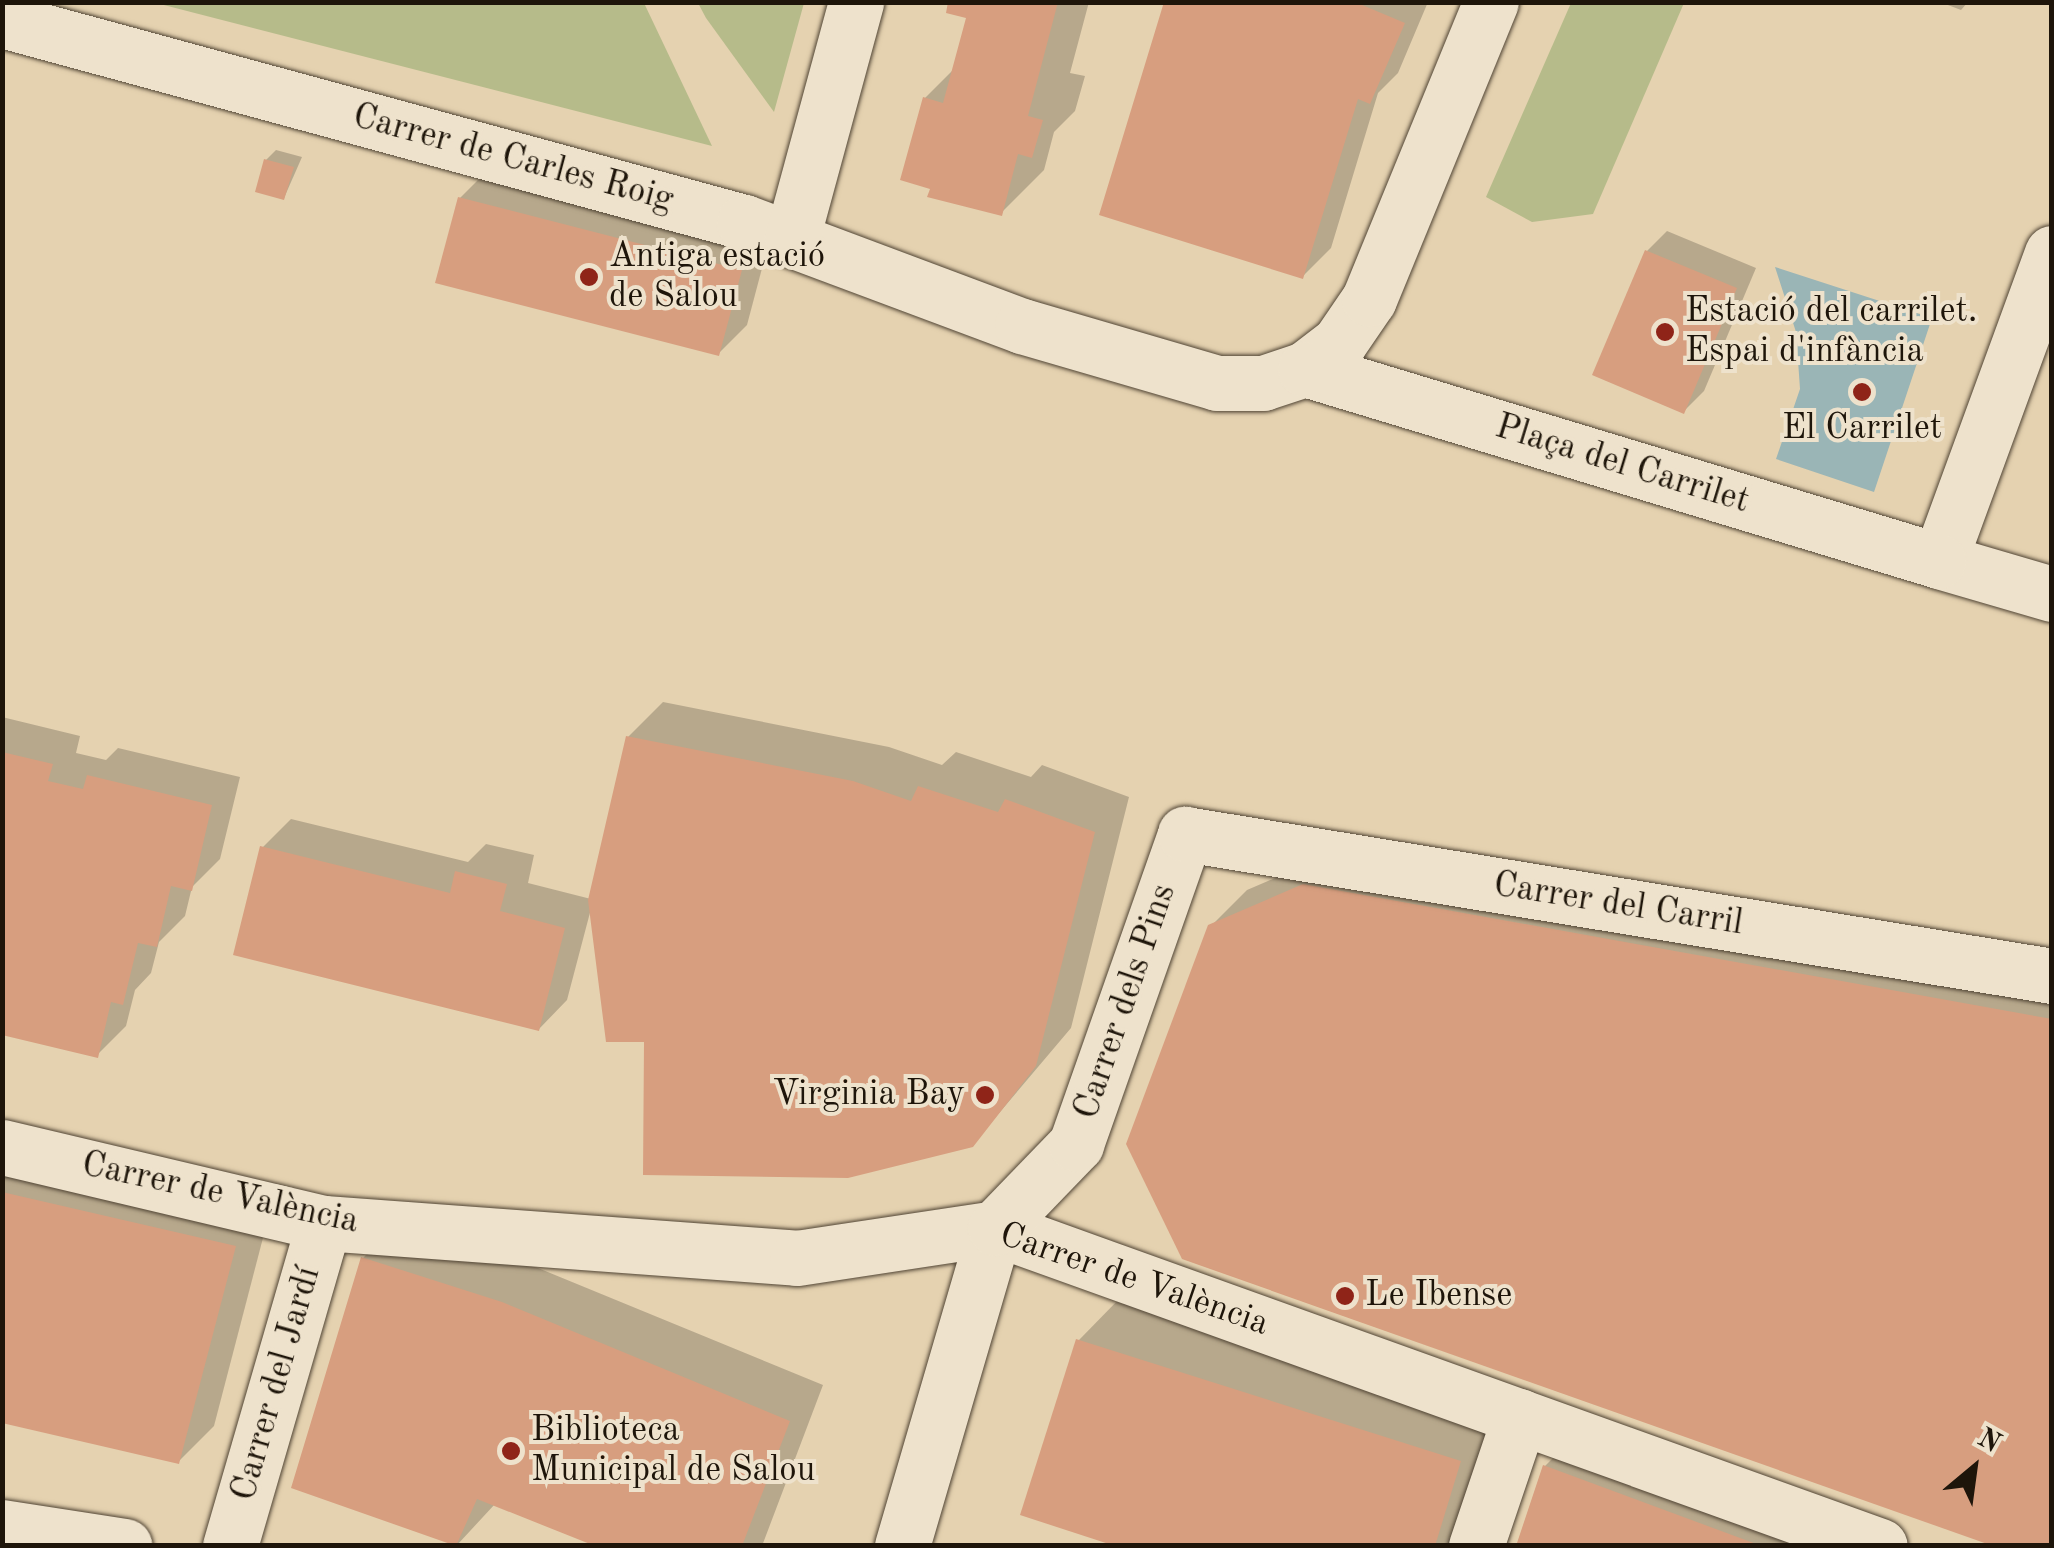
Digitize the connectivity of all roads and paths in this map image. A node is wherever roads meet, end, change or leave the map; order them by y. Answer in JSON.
{"nodes":[{"id":1,"x":856,"y":2,"type":"edge"},
{"id":2,"x":1491,"y":2,"type":"edge"},
{"id":3,"x":2,"y":20,"type":"edge"},
{"id":4,"x":792,"y":238,"type":"junction"},
{"id":5,"x":2052,"y":253,"type":"edge"},
{"id":6,"x":1305,"y":369,"type":"junction"},
{"id":7,"x":1940,"y":561,"type":"junction"},
{"id":8,"x":2052,"y":594,"type":"edge"},
{"id":9,"x":1185,"y":834,"type":"joint"},
{"id":10,"x":2052,"y":976,"type":"edge"},
{"id":11,"x":2,"y":1146,"type":"edge"},
{"id":12,"x":324,"y":1222,"type":"junction"},
{"id":13,"x":995,"y":1228,"type":"junction"},
{"id":14,"x":1520,"y":1416,"type":"junction"},
{"id":15,"x":2,"y":1527,"type":"edge"},
{"id":16,"x":124,"y":1545,"type":"edge"},
{"id":17,"x":230,"y":1546,"type":"edge"},
{"id":18,"x":902,"y":1546,"type":"edge"},
{"id":19,"x":1476,"y":1546,"type":"edge"},
{"id":20,"x":1880,"y":1546,"type":"edge"}],
"edges":[{"from":1,"to":4,"type":"street"},
{"from":2,"to":6,"type":"street"},
{"from":3,"to":4,"type":"street","name":"Carrer de Carles Roig"},
{"from":4,"to":6,"type":"street","name":"Carrer de Carles Roig"},
{"from":5,"to":7,"type":"street"},
{"from":6,"to":7,"type":"street","name":"Plaça del Carrilet"},
{"from":7,"to":8,"type":"street","name":"Plaça del Carrilet"},
{"from":9,"to":10,"type":"street","name":"Carrer del Carril"},
{"from":9,"to":13,"type":"street","name":"Carrer dels Pins"},
{"from":11,"to":12,"type":"street","name":"Carrer de València"},
{"from":12,"to":13,"type":"street","name":"Carrer de València"},
{"from":12,"to":17,"type":"street","name":"Carrer del Jardí"},
{"from":13,"to":14,"type":"street","name":"Carrer de València"},
{"from":13,"to":18,"type":"street","name":"Carrer dels Pins"},
{"from":14,"to":19,"type":"street"},
{"from":14,"to":20,"type":"street","name":"Carrer de València"},
{"from":15,"to":16,"type":"street"}]}
